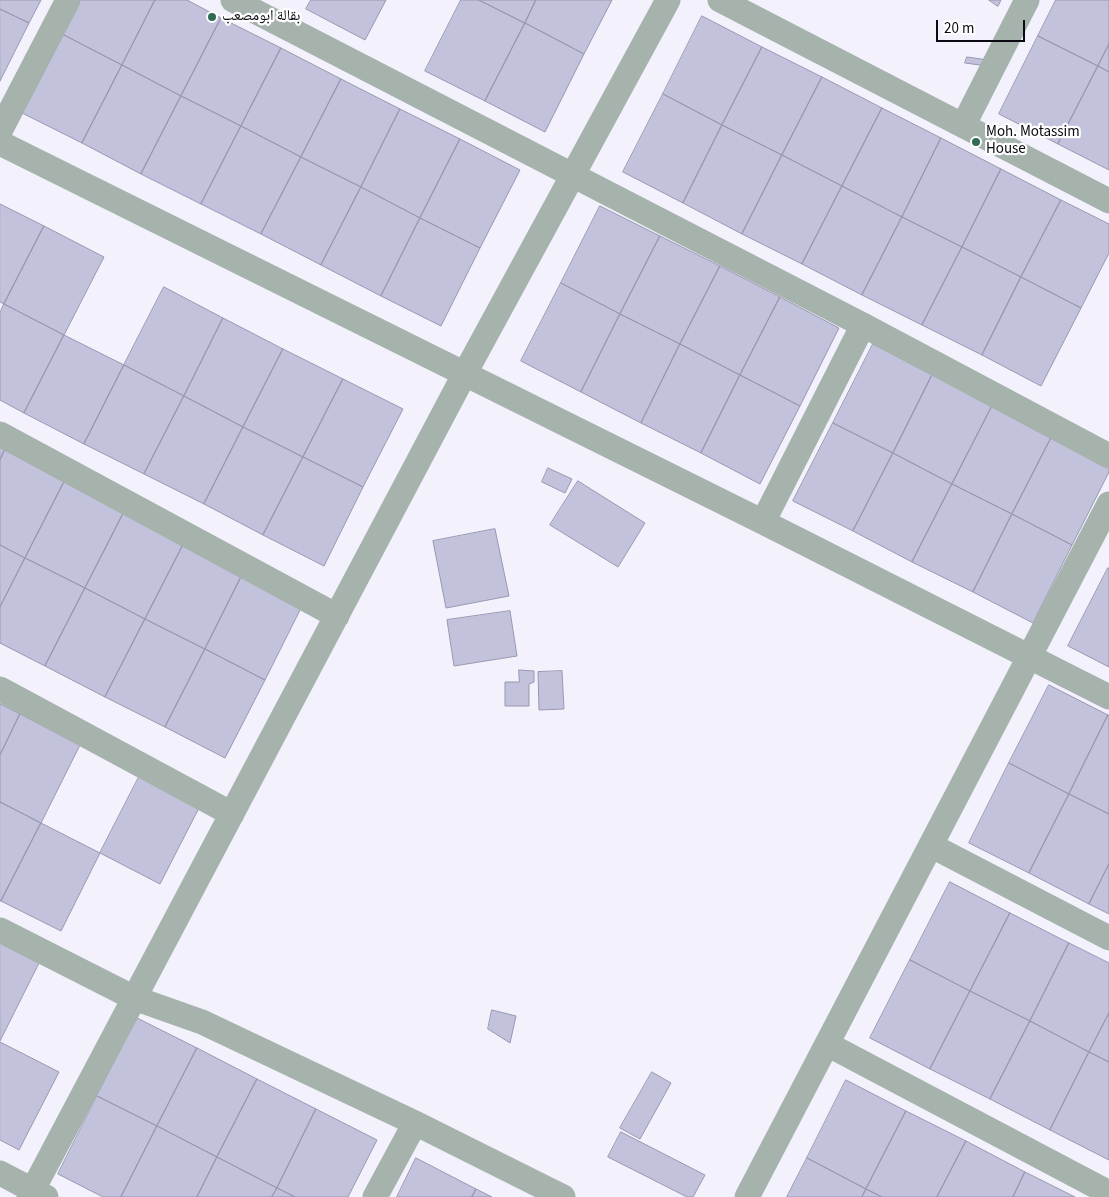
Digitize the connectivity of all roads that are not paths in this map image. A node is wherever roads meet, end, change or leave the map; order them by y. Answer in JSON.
{"nodes":[{"id":1,"x":68,"y":0,"type":"edge"},
{"id":2,"x":233,"y":0,"type":"edge"},
{"id":3,"x":668,"y":0,"type":"edge"},
{"id":4,"x":720,"y":0,"type":"edge"},
{"id":5,"x":1027,"y":0,"type":"edge"},
{"id":6,"x":265,"y":8,"type":"edge"},
{"id":7,"x":964,"y":124,"type":"junction"},
{"id":8,"x":0,"y":131,"type":"edge"},
{"id":9,"x":0,"y":143,"type":"edge"},
{"id":10,"x":572,"y":176,"type":"junction"},
{"id":11,"x":1109,"y":201,"type":"edge"},
{"id":12,"x":863,"y":324,"type":"junction"},
{"id":13,"x":464,"y":375,"type":"junction"},
{"id":14,"x":0,"y":434,"type":"edge"},
{"id":15,"x":1109,"y":456,"type":"edge"},
{"id":16,"x":1109,"y":504,"type":"edge"},
{"id":17,"x":763,"y":522,"type":"junction"},
{"id":18,"x":337,"y":616,"type":"junction"},
{"id":19,"x":1029,"y":657,"type":"junction"},
{"id":20,"x":0,"y":689,"type":"edge"},
{"id":21,"x":1109,"y":698,"type":"edge"},
{"id":22,"x":232,"y":814,"type":"junction"},
{"id":23,"x":932,"y":846,"type":"junction"},
{"id":24,"x":0,"y":930,"type":"edge"},
{"id":25,"x":1109,"y":938,"type":"edge"},
{"id":26,"x":134,"y":998,"type":"junction"},
{"id":27,"x":827,"y":1044,"type":"junction"},
{"id":28,"x":416,"y":1123,"type":"junction"},
{"id":29,"x":0,"y":1173,"type":"edge"},
{"id":30,"x":1109,"y":1193,"type":"edge"},
{"id":31,"x":36,"y":1195,"type":"edge"},
{"id":32,"x":375,"y":1197,"type":"edge"},
{"id":33,"x":563,"y":1197,"type":"edge"},
{"id":34,"x":747,"y":1197,"type":"edge"}],
"edges":[{"from":1,"to":8,"type":"street"},
{"from":2,"to":6,"type":"street"},
{"from":3,"to":10,"type":"street"},
{"from":4,"to":7,"type":"street"},
{"from":5,"to":7,"type":"street"},
{"from":6,"to":10,"type":"street"},
{"from":7,"to":11,"type":"street"},
{"from":9,"to":13,"type":"street"},
{"from":10,"to":12,"type":"street"},
{"from":10,"to":13,"type":"street"},
{"from":12,"to":15,"type":"street"},
{"from":12,"to":17,"type":"street"},
{"from":13,"to":17,"type":"street"},
{"from":13,"to":18,"type":"street"},
{"from":14,"to":18,"type":"street"},
{"from":16,"to":19,"type":"street"},
{"from":17,"to":19,"type":"street"},
{"from":18,"to":22,"type":"street"},
{"from":19,"to":21,"type":"street"},
{"from":19,"to":23,"type":"street"},
{"from":20,"to":22,"type":"street"},
{"from":22,"to":26,"type":"street"},
{"from":23,"to":25,"type":"street"},
{"from":23,"to":27,"type":"street"},
{"from":24,"to":26,"type":"street"},
{"from":26,"to":28,"type":"street"},
{"from":26,"to":31,"type":"street"},
{"from":27,"to":30,"type":"street"},
{"from":27,"to":34,"type":"street"},
{"from":28,"to":32,"type":"street"},
{"from":28,"to":33,"type":"street"},
{"from":29,"to":31,"type":"street"}]}
